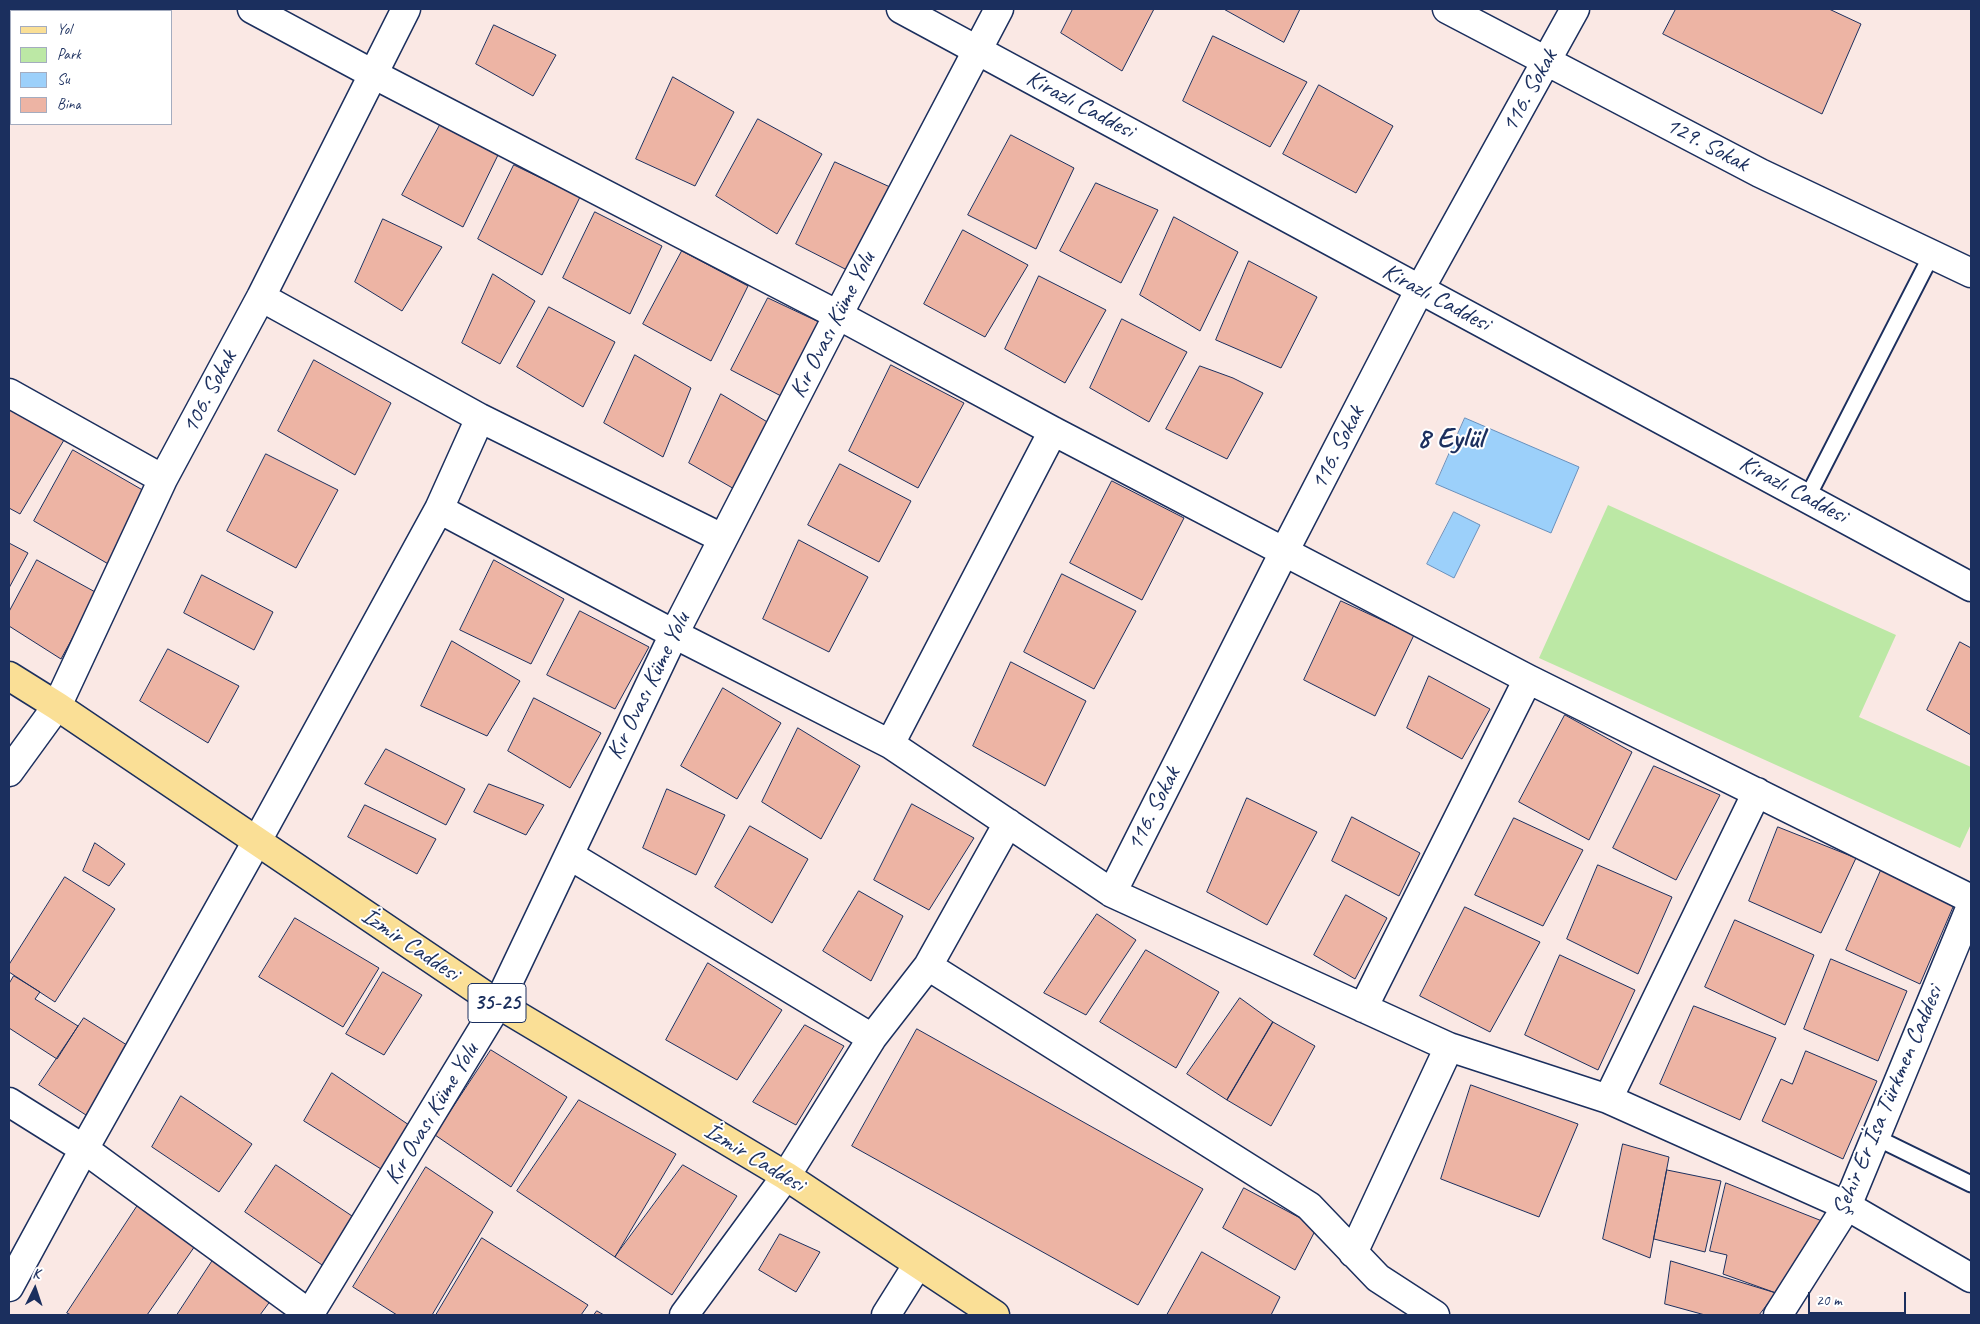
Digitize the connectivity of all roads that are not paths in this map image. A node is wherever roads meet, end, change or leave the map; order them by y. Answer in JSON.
{"nodes":[{"id":1,"x":252,"y":9,"type":"edge"},
{"id":2,"x":406,"y":9,"type":"edge"},
{"id":3,"x":901,"y":9,"type":"edge"},
{"id":4,"x":999,"y":9,"type":"edge"},
{"id":5,"x":1446,"y":9,"type":"edge"},
{"id":6,"x":1575,"y":9,"type":"edge"},
{"id":7,"x":977,"y":50,"type":"junction"},
{"id":8,"x":1546,"y":61,"type":"junction"},
{"id":9,"x":373,"y":74,"type":"junction"},
{"id":10,"x":1932,"y":254,"type":"junction"},
{"id":11,"x":1971,"y":273,"type":"edge"},
{"id":12,"x":1420,"y":289,"type":"junction"},
{"id":13,"x":260,"y":297,"type":"junction"},
{"id":14,"x":838,"y":315,"type":"junction"},
{"id":15,"x":9,"y":393,"type":"edge"},
{"id":16,"x":480,"y":418,"type":"junction"},
{"id":17,"x":1053,"y":430,"type":"junction"},
{"id":18,"x":163,"y":478,"type":"junction"},
{"id":19,"x":1807,"y":498,"type":"junction"},
{"id":20,"x":439,"y":509,"type":"junction"},
{"id":21,"x":722,"y":538,"type":"junction"},
{"id":22,"x":1284,"y":552,"type":"junction"},
{"id":23,"x":1971,"y":587,"type":"edge"},
{"id":24,"x":674,"y":634,"type":"junction"},
{"id":25,"x":9,"y":676,"type":"edge"},
{"id":26,"x":1528,"y":679,"type":"junction"},
{"id":27,"x":57,"y":706,"type":"junction"},
{"id":28,"x":890,"y":744,"type":"junction"},
{"id":29,"x":9,"y":772,"type":"edge"},
{"id":30,"x":1757,"y":792,"type":"junction"},
{"id":31,"x":1008,"y":823,"type":"junction"},
{"id":32,"x":257,"y":842,"type":"junction"},
{"id":33,"x":569,"y":854,"type":"junction"},
{"id":34,"x":1112,"y":892,"type":"junction"},
{"id":35,"x":1971,"y":899,"type":"edge"},
{"id":36,"x":1971,"y":906,"type":"edge"},
{"id":37,"x":928,"y":966,"type":"junction"},
{"id":38,"x":498,"y":1004,"type":"junction"},
{"id":39,"x":1362,"y":1008,"type":"junction"},
{"id":40,"x":872,"y":1038,"type":"junction"},
{"id":41,"x":1449,"y":1047,"type":"junction"},
{"id":42,"x":1608,"y":1098,"type":"junction"},
{"id":43,"x":9,"y":1102,"type":"edge"},
{"id":44,"x":1875,"y":1137,"type":"junction"},
{"id":45,"x":84,"y":1149,"type":"junction"},
{"id":46,"x":786,"y":1176,"type":"junction"},
{"id":47,"x":1971,"y":1184,"type":"edge"},
{"id":48,"x":1847,"y":1206,"type":"junction"},
{"id":49,"x":1353,"y":1253,"type":"junction"},
{"id":50,"x":918,"y":1264,"type":"junction"},
{"id":51,"x":1971,"y":1278,"type":"edge"},
{"id":52,"x":9,"y":1287,"type":"edge"},
{"id":53,"x":310,"y":1315,"type":"edge"},
{"id":54,"x":684,"y":1315,"type":"edge"},
{"id":55,"x":886,"y":1315,"type":"edge"},
{"id":56,"x":995,"y":1315,"type":"edge"},
{"id":57,"x":1435,"y":1315,"type":"edge"},
{"id":58,"x":1778,"y":1315,"type":"edge"}],
"edges":[{"from":1,"to":9,"type":"street"},
{"from":2,"to":9,"type":"street","name":"106. Sokak"},
{"from":3,"to":7,"type":"street","name":"Kirazlı Caddesi"},
{"from":4,"to":7,"type":"street","name":"Kır Ovası Küme Yolu"},
{"from":5,"to":8,"type":"street","name":"129. Sokak"},
{"from":6,"to":8,"type":"street","name":"116. Sokak"},
{"from":7,"to":12,"type":"street","name":"Kirazlı Caddesi"},
{"from":7,"to":14,"type":"street","name":"Kır Ovası Küme Yolu"},
{"from":8,"to":10,"type":"street","name":"129. Sokak"},
{"from":8,"to":12,"type":"street","name":"116. Sokak"},
{"from":9,"to":13,"type":"street","name":"106. Sokak"},
{"from":9,"to":14,"type":"street"},
{"from":10,"to":11,"type":"street","name":"129. Sokak"},
{"from":10,"to":19,"type":"lane"},
{"from":12,"to":19,"type":"street","name":"Kirazlı Caddesi"},
{"from":12,"to":22,"type":"street","name":"116. Sokak"},
{"from":13,"to":16,"type":"street"},
{"from":13,"to":18,"type":"street","name":"106. Sokak"},
{"from":14,"to":17,"type":"street"},
{"from":14,"to":21,"type":"street","name":"Kır Ovası Küme Yolu"},
{"from":15,"to":18,"type":"street"},
{"from":16,"to":20,"type":"street"},
{"from":16,"to":21,"type":"street"},
{"from":17,"to":22,"type":"street"},
{"from":17,"to":28,"type":"street"},
{"from":18,"to":27,"type":"street","name":"106. Sokak"},
{"from":19,"to":23,"type":"street","name":"Kirazlı Caddesi"},
{"from":20,"to":24,"type":"street"},
{"from":20,"to":32,"type":"street"},
{"from":21,"to":24,"type":"street","name":"Kır Ovası Küme Yolu"},
{"from":22,"to":26,"type":"street"},
{"from":22,"to":34,"type":"street","name":"116. Sokak"},
{"from":24,"to":28,"type":"street"},
{"from":24,"to":33,"type":"street","name":"Kır Ovası Küme Yolu"},
{"from":25,"to":27,"type":"main road","name":"İzmir Caddesi","number":"35-25"},
{"from":26,"to":30,"type":"street"},
{"from":26,"to":39,"type":"street"},
{"from":27,"to":29,"type":"street","name":"106. Sokak"},
{"from":27,"to":32,"type":"main road","name":"İzmir Caddesi","number":"35-25"},
{"from":28,"to":31,"type":"street"},
{"from":30,"to":35,"type":"street"},
{"from":30,"to":42,"type":"street"},
{"from":31,"to":34,"type":"street"},
{"from":31,"to":37,"type":"street"},
{"from":32,"to":38,"type":"main road","name":"İzmir Caddesi","number":"35-25"},
{"from":32,"to":45,"type":"street"},
{"from":33,"to":38,"type":"street","name":"Kır Ovası Küme Yolu"},
{"from":33,"to":40,"type":"street"},
{"from":34,"to":39,"type":"street"},
{"from":36,"to":44,"type":"street","name":"Şehir Er İsa Türkmen Caddesi"},
{"from":37,"to":40,"type":"street"},
{"from":37,"to":49,"type":"street"},
{"from":38,"to":46,"type":"main road","name":"İzmir Caddesi","number":"35-25"},
{"from":38,"to":53,"type":"street","name":"Kır Ovası Küme Yolu"},
{"from":39,"to":41,"type":"street"},
{"from":40,"to":46,"type":"street"},
{"from":41,"to":42,"type":"street"},
{"from":41,"to":49,"type":"street"},
{"from":42,"to":48,"type":"street"},
{"from":43,"to":45,"type":"street"},
{"from":44,"to":47,"type":"lane"},
{"from":44,"to":48,"type":"street","name":"Şehir Er İsa Türkmen Caddesi"},
{"from":45,"to":52,"type":"street"},
{"from":45,"to":53,"type":"street"},
{"from":46,"to":50,"type":"main road","name":"İzmir Caddesi","number":"35-25"},
{"from":46,"to":54,"type":"street"},
{"from":48,"to":51,"type":"street"},
{"from":48,"to":58,"type":"street","name":"Şehir Er İsa Türkmen Caddesi"},
{"from":49,"to":57,"type":"street"},
{"from":50,"to":55,"type":"street"},
{"from":50,"to":56,"type":"main road","name":"İzmir Caddesi","number":"35-25"}]}
